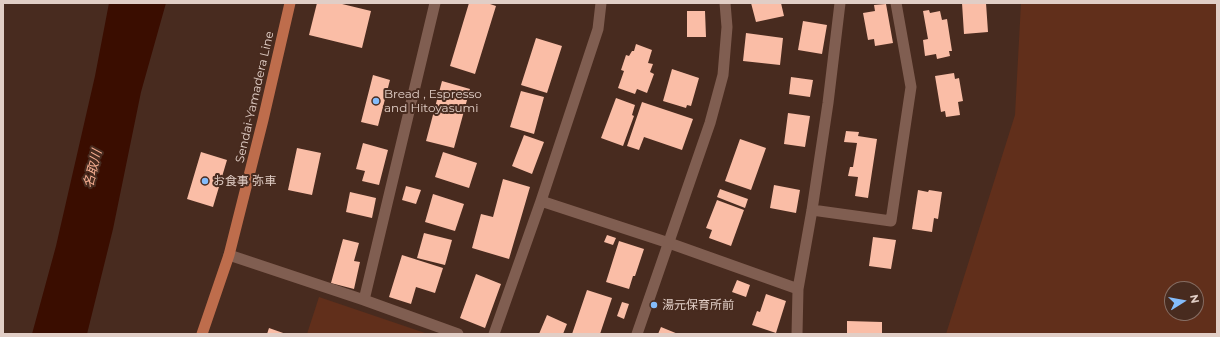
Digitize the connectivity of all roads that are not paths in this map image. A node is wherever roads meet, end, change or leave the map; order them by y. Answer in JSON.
{"nodes":[{"id":1,"x":290,"y":3,"type":"edge"},
{"id":2,"x":435,"y":3,"type":"edge"},
{"id":3,"x":600,"y":3,"type":"edge"},
{"id":4,"x":725,"y":3,"type":"edge"},
{"id":5,"x":840,"y":3,"type":"edge"},
{"id":6,"x":896,"y":3,"type":"edge"},
{"id":7,"x":541,"y":201,"type":"junction"},
{"id":8,"x":812,"y":210,"type":"junction"},
{"id":9,"x":669,"y":243,"type":"junction"},
{"id":10,"x":228,"y":255,"type":"junction"},
{"id":11,"x":798,"y":289,"type":"junction"},
{"id":12,"x":364,"y":300,"type":"junction"},
{"id":13,"x":202,"y":334,"type":"edge"},
{"id":14,"x":458,"y":334,"type":"edge"},
{"id":15,"x":494,"y":334,"type":"edge"},
{"id":16,"x":637,"y":334,"type":"edge"},
{"id":17,"x":797,"y":334,"type":"edge"}],
"edges":[{"from":1,"to":10,"type":"main road","name":"Sendai-Yamadera Line"},
{"from":2,"to":12,"type":"street"},
{"from":3,"to":7,"type":"street"},
{"from":4,"to":9,"type":"street"},
{"from":5,"to":8,"type":"street"},
{"from":6,"to":8,"type":"street"},
{"from":7,"to":9,"type":"street"},
{"from":7,"to":15,"type":"street"},
{"from":8,"to":11,"type":"street"},
{"from":9,"to":11,"type":"street"},
{"from":9,"to":16,"type":"street"},
{"from":10,"to":12,"type":"street"},
{"from":10,"to":13,"type":"main road","name":"Sendai-Yamadera Line"},
{"from":11,"to":17,"type":"street"},
{"from":12,"to":14,"type":"street"}]}
